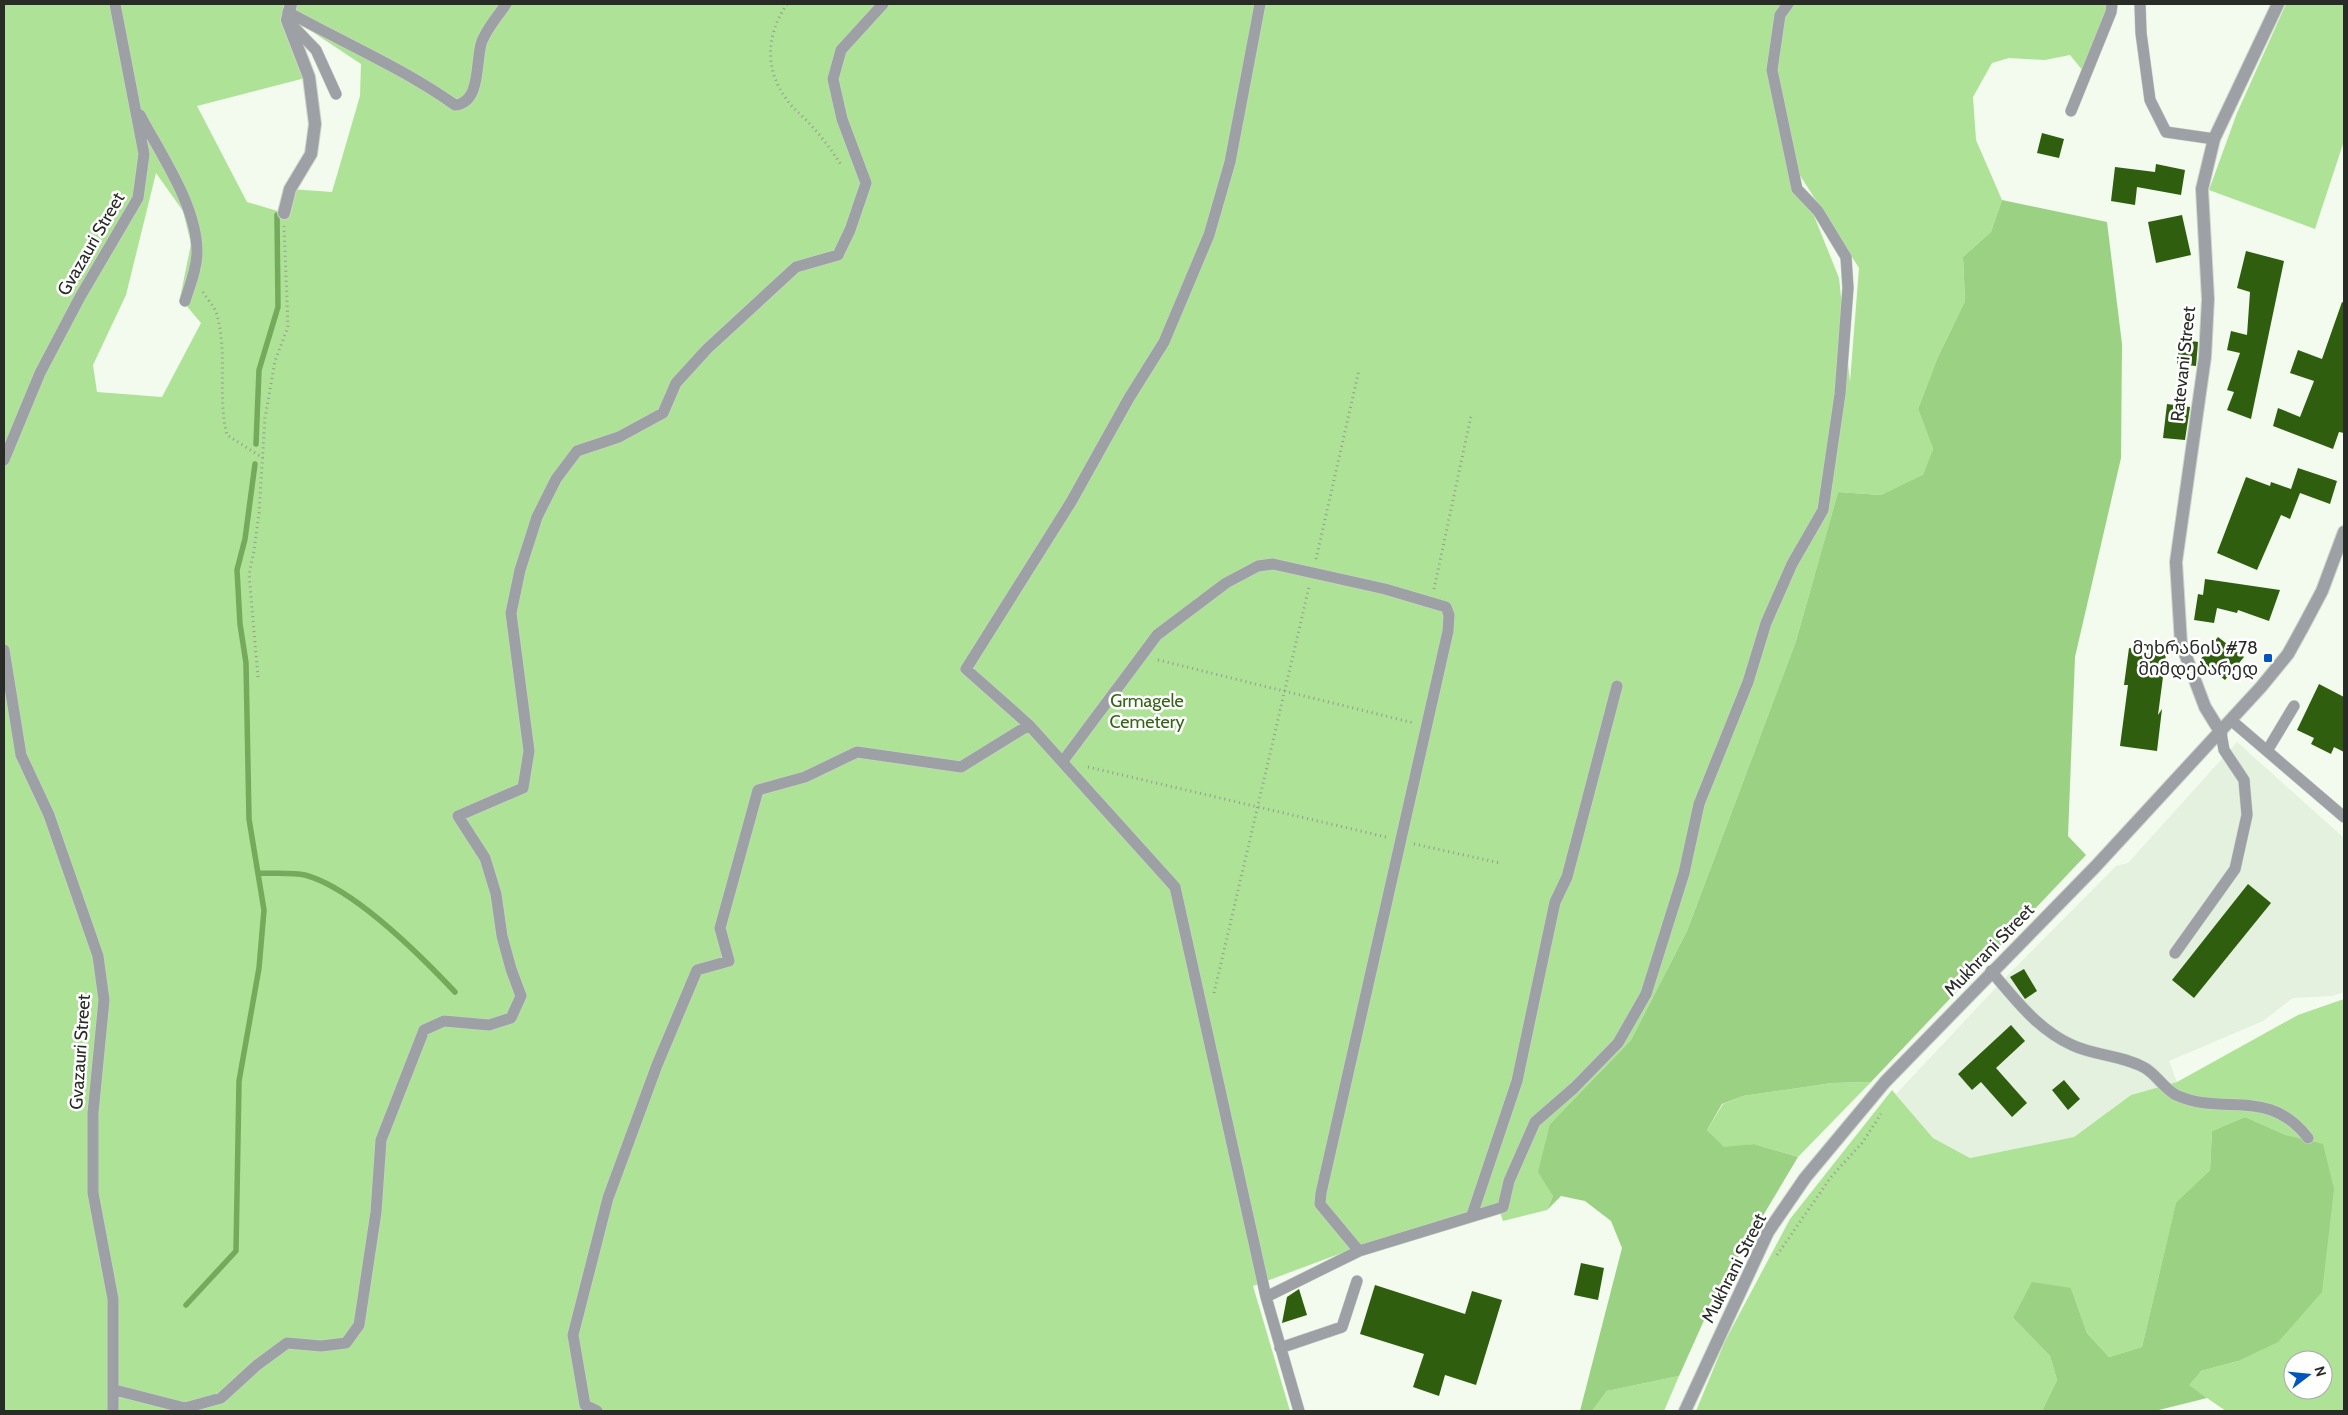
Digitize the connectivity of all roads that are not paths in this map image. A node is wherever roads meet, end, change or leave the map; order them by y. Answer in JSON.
{"nodes":[{"id":1,"x":115,"y":4,"type":"edge"},
{"id":2,"x":506,"y":4,"type":"edge"},
{"id":3,"x":883,"y":4,"type":"edge"},
{"id":4,"x":1260,"y":4,"type":"edge"},
{"id":5,"x":1788,"y":4,"type":"edge"},
{"id":6,"x":2112,"y":4,"type":"edge"},
{"id":7,"x":2140,"y":4,"type":"edge"},
{"id":8,"x":2278,"y":4,"type":"edge"},
{"id":9,"x":288,"y":12,"type":"edge"},
{"id":10,"x":336,"y":94,"type":"dead end"},
{"id":11,"x":133,"y":102,"type":"junction"},
{"id":12,"x":2071,"y":111,"type":"dead end"},
{"id":13,"x":2214,"y":139,"type":"junction"},
{"id":14,"x":284,"y":213,"type":"road end"},
{"id":15,"x":185,"y":301,"type":"dead end"},
{"id":16,"x":4,"y":460,"type":"edge"},
{"id":17,"x":2343,"y":539,"type":"edge"},
{"id":18,"x":4,"y":650,"type":"edge"},
{"id":19,"x":1617,"y":686,"type":"dead end"},
{"id":20,"x":2294,"y":706,"type":"dead end"},
{"id":21,"x":2232,"y":720,"type":"junction"},
{"id":22,"x":1029,"y":725,"type":"junction"},
{"id":23,"x":2220,"y":733,"type":"junction"},
{"id":24,"x":2267,"y":751,"type":"junction"},
{"id":25,"x":1063,"y":761,"type":"junction"},
{"id":26,"x":2344,"y":818,"type":"edge"},
{"id":27,"x":2175,"y":953,"type":"dead end"},
{"id":28,"x":1991,"y":971,"type":"junction"},
{"id":29,"x":2308,"y":1138,"type":"dead end"},
{"id":30,"x":1472,"y":1215,"type":"junction"},
{"id":31,"x":1359,"y":1251,"type":"junction"},
{"id":32,"x":1358,"y":1281,"type":"dead end"},
{"id":33,"x":1266,"y":1297,"type":"junction"},
{"id":34,"x":1280,"y":1348,"type":"junction"},
{"id":35,"x":114,"y":1390,"type":"junction"},
{"id":36,"x":113,"y":1411,"type":"edge"},
{"id":37,"x":596,"y":1411,"type":"edge"},
{"id":38,"x":1300,"y":1411,"type":"edge"},
{"id":39,"x":1686,"y":1411,"type":"edge"}],
"edges":[{"from":1,"to":11,"type":"lane","name":"Gvazauri Street"},
{"from":2,"to":9,"type":"lane"},
{"from":3,"to":35,"type":"lane"},
{"from":4,"to":22,"type":"lane"},
{"from":5,"to":30,"type":"lane"},
{"from":6,"to":12,"type":"lane"},
{"from":7,"to":13,"type":"lane"},
{"from":8,"to":13,"type":"street","name":"Ratevani Street"},
{"from":9,"to":10,"type":"lane"},
{"from":9,"to":14,"type":"street"},
{"from":11,"to":15,"type":"lane"},
{"from":11,"to":16,"type":"lane","name":"Gvazauri Street"},
{"from":13,"to":23,"type":"street","name":"Ratevani Street"},
{"from":17,"to":21,"type":"street","name":"Mukhrani Street"},
{"from":18,"to":35,"type":"lane","name":"Gvazauri Street"},
{"from":19,"to":30,"type":"lane"},
{"from":20,"to":24,"type":"lane"},
{"from":21,"to":23,"type":"street","name":"Mukhrani Street"},
{"from":21,"to":24,"type":"lane"},
{"from":22,"to":25,"type":"lane"},
{"from":22,"to":37,"type":"lane"},
{"from":23,"to":27,"type":"lane"},
{"from":23,"to":28,"type":"street","name":"Mukhrani Street"},
{"from":24,"to":26,"type":"lane"},
{"from":25,"to":31,"type":"lane"},
{"from":25,"to":33,"type":"lane"},
{"from":28,"to":29,"type":"lane"},
{"from":28,"to":39,"type":"street","name":"Mukhrani Street"},
{"from":30,"to":31,"type":"lane"},
{"from":31,"to":33,"type":"lane"},
{"from":32,"to":34,"type":"lane"},
{"from":33,"to":34,"type":"lane"},
{"from":34,"to":38,"type":"lane"},
{"from":35,"to":36,"type":"lane","name":"Gvazauri Street"}]}
